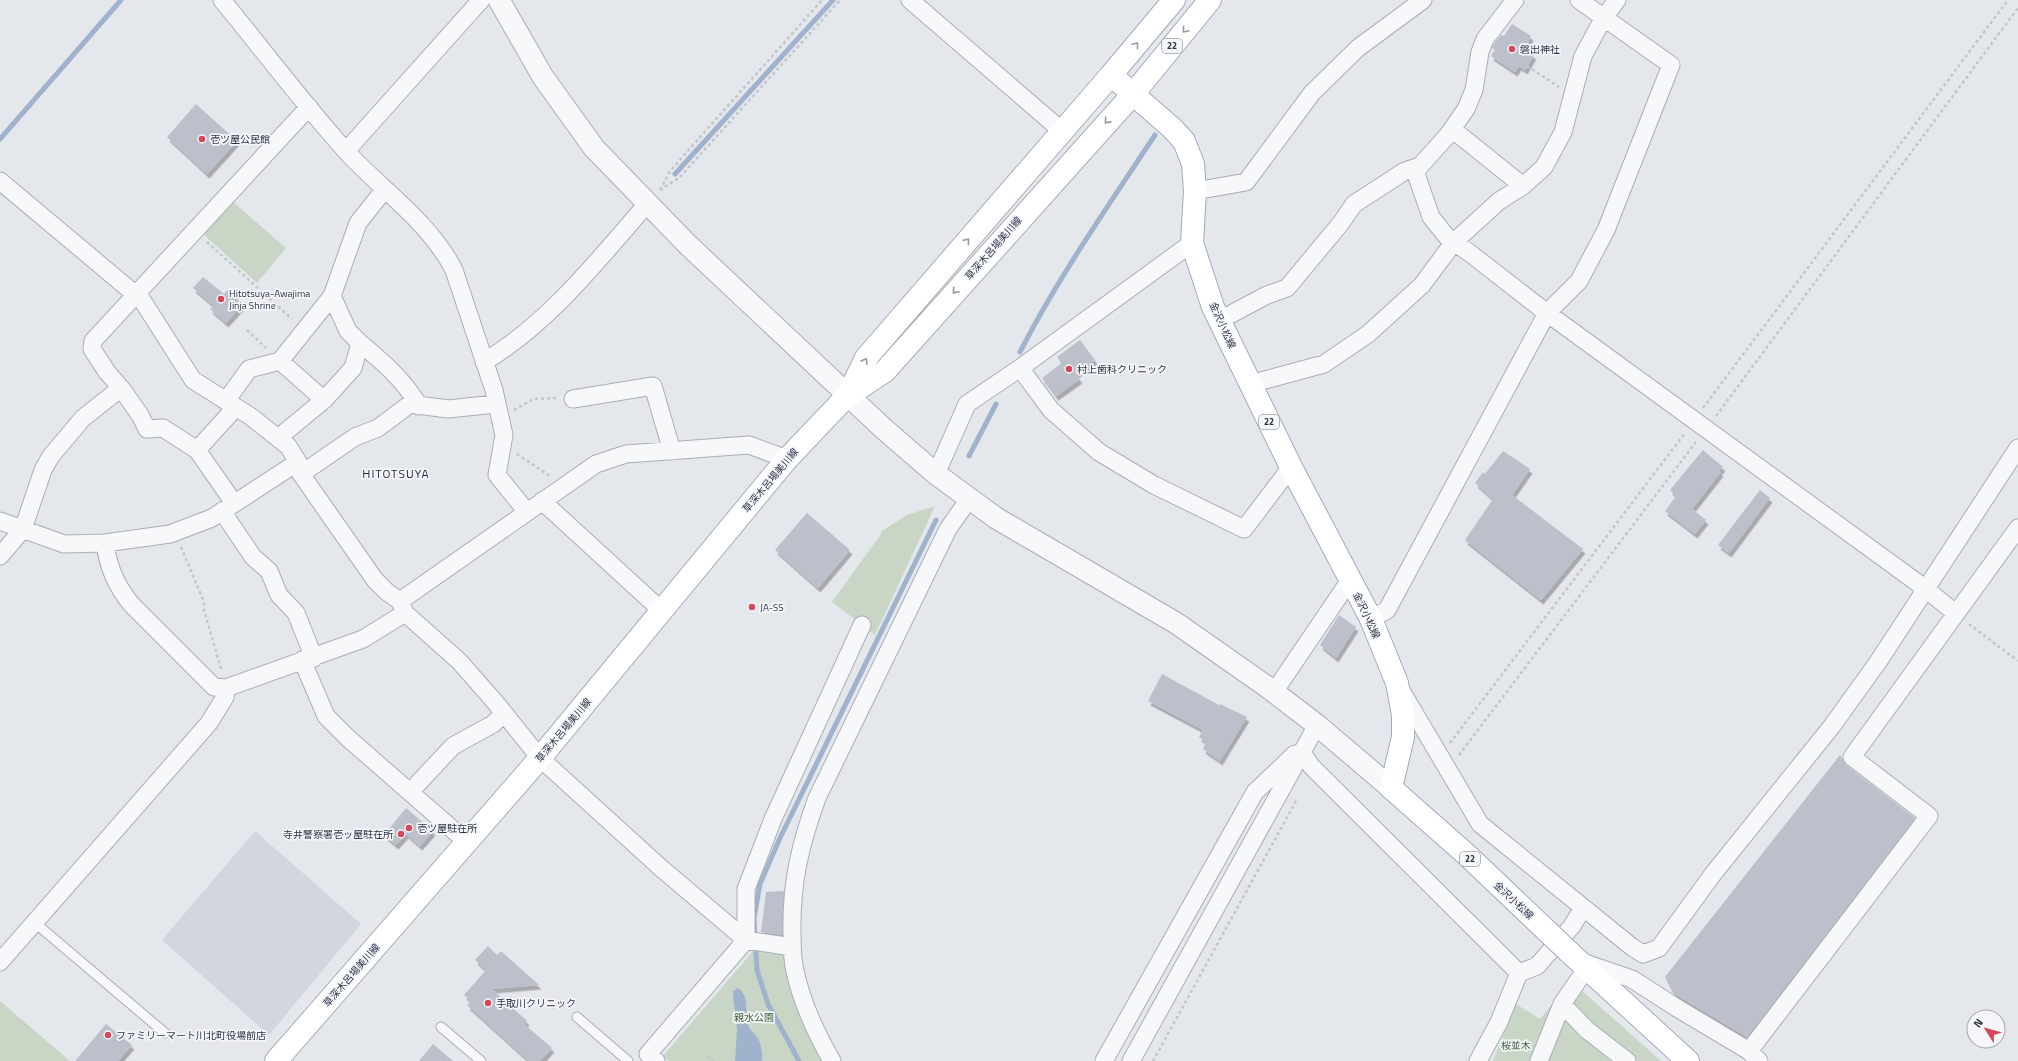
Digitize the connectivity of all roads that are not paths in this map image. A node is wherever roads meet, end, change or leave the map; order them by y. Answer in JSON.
{"nodes":[{"id":1,"x":222,"y":0,"type":"edge"},
{"id":2,"x":481,"y":0,"type":"edge"},
{"id":3,"x":499,"y":0,"type":"edge"},
{"id":4,"x":910,"y":0,"type":"edge"},
{"id":5,"x":1174,"y":0,"type":"edge"},
{"id":6,"x":1210,"y":0,"type":"edge"},
{"id":7,"x":1423,"y":0,"type":"edge"},
{"id":8,"x":1515,"y":0,"type":"edge"},
{"id":9,"x":1579,"y":0,"type":"edge"},
{"id":10,"x":1617,"y":0,"type":"edge"},
{"id":11,"x":1603,"y":19,"type":"junction"},
{"id":12,"x":1111,"y":75,"type":"junction"},
{"id":13,"x":1134,"y":92,"type":"junction"},
{"id":14,"x":309,"y":107,"type":"junction"},
{"id":15,"x":1452,"y":129,"type":"junction"},
{"id":16,"x":1062,"y":131,"type":"junction"},
{"id":17,"x":346,"y":151,"type":"junction"},
{"id":18,"x":1414,"y":168,"type":"junction"},
{"id":19,"x":0,"y":181,"type":"edge"},
{"id":20,"x":1524,"y":186,"type":"junction"},
{"id":21,"x":385,"y":189,"type":"junction"},
{"id":22,"x":1196,"y":191,"type":"junction"},
{"id":23,"x":654,"y":197,"type":"junction"},
{"id":24,"x":1454,"y":242,"type":"junction"},
{"id":25,"x":1192,"y":243,"type":"junction"},
{"id":26,"x":136,"y":295,"type":"junction"},
{"id":27,"x":332,"y":296,"type":"junction"},
{"id":28,"x":1547,"y":313,"type":"junction"},
{"id":29,"x":1220,"y":320,"type":"junction"},
{"id":30,"x":360,"y":343,"type":"junction"},
{"id":31,"x":280,"y":361,"type":"junction"},
{"id":32,"x":484,"y":362,"type":"junction"},
{"id":33,"x":1020,"y":368,"type":"junction"},
{"id":34,"x":1250,"y":384,"type":"junction"},
{"id":35,"x":121,"y":388,"type":"junction"},
{"id":36,"x":847,"y":396,"type":"junction"},
{"id":37,"x":324,"y":400,"type":"junction"},
{"id":38,"x":573,"y":400,"type":"road end"},
{"id":39,"x":231,"y":404,"type":"junction"},
{"id":40,"x":419,"y":406,"type":"junction"},
{"id":41,"x":498,"y":410,"type":"junction"},
{"id":42,"x":278,"y":438,"type":"junction"},
{"id":43,"x":2018,"y":448,"type":"edge"},
{"id":44,"x":197,"y":450,"type":"junction"},
{"id":45,"x":672,"y":451,"type":"junction"},
{"id":46,"x":787,"y":458,"type":"junction"},
{"id":47,"x":1291,"y":467,"type":"junction"},
{"id":48,"x":300,"y":468,"type":"junction"},
{"id":49,"x":936,"y":474,"type":"junction"},
{"id":50,"x":969,"y":499,"type":"junction"},
{"id":51,"x":542,"y":501,"type":"junction"},
{"id":52,"x":228,"y":507,"type":"junction"},
{"id":53,"x":527,"y":512,"type":"junction"},
{"id":54,"x":0,"y":521,"type":"edge"},
{"id":55,"x":2018,"y":528,"type":"edge"},
{"id":56,"x":23,"y":529,"type":"junction"},
{"id":57,"x":105,"y":543,"type":"junction"},
{"id":58,"x":0,"y":556,"type":"edge"},
{"id":59,"x":1350,"y":580,"type":"junction"},
{"id":60,"x":1926,"y":589,"type":"junction"},
{"id":61,"x":402,"y":607,"type":"junction"},
{"id":62,"x":662,"y":610,"type":"junction"},
{"id":63,"x":1955,"y":613,"type":"junction"},
{"id":64,"x":1371,"y":619,"type":"junction"},
{"id":65,"x":862,"y":625,"type":"dead end"},
{"id":66,"x":308,"y":659,"type":"junction"},
{"id":67,"x":1397,"y":684,"type":"junction"},
{"id":68,"x":226,"y":688,"type":"junction"},
{"id":69,"x":1274,"y":692,"type":"junction"},
{"id":70,"x":504,"y":713,"type":"junction"},
{"id":71,"x":1317,"y":725,"type":"junction"},
{"id":72,"x":1303,"y":748,"type":"junction"},
{"id":73,"x":540,"y":758,"type":"junction"},
{"id":74,"x":1391,"y":788,"type":"junction"},
{"id":75,"x":410,"y":792,"type":"junction"},
{"id":76,"x":467,"y":842,"type":"junction"},
{"id":77,"x":1583,"y":908,"type":"junction"},
{"id":78,"x":34,"y":922,"type":"junction"},
{"id":79,"x":746,"y":940,"type":"junction"},
{"id":80,"x":792,"y":947,"type":"junction"},
{"id":81,"x":1578,"y":961,"type":"junction"},
{"id":82,"x":0,"y":962,"type":"edge"},
{"id":83,"x":1519,"y":972,"type":"junction"},
{"id":84,"x":1562,"y":1004,"type":"junction"},
{"id":85,"x":577,"y":1017,"type":"dead end"},
{"id":86,"x":442,"y":1027,"type":"dead end"},
{"id":87,"x":165,"y":1033,"type":"dead end"},
{"id":88,"x":1754,"y":1056,"type":"edge"},
{"id":89,"x":648,"y":1058,"type":"edge"},
{"id":90,"x":276,"y":1061,"type":"edge"},
{"id":91,"x":481,"y":1061,"type":"edge"},
{"id":92,"x":628,"y":1061,"type":"edge"},
{"id":93,"x":832,"y":1061,"type":"edge"},
{"id":94,"x":1104,"y":1061,"type":"edge"},
{"id":95,"x":1131,"y":1061,"type":"edge"},
{"id":96,"x":1478,"y":1061,"type":"edge"},
{"id":97,"x":1539,"y":1061,"type":"edge"},
{"id":98,"x":1627,"y":1061,"type":"edge"},
{"id":99,"x":1688,"y":1061,"type":"edge"}],
"edges":[{"from":1,"to":14,"type":"street"},
{"from":2,"to":17,"type":"street"},
{"from":3,"to":23,"type":"street"},
{"from":4,"to":16,"type":"street"},
{"from":12,"to":5,"type":"main road","one_way":true},
{"from":6,"to":13,"type":"main road","number":"22","one_way":true},
{"from":7,"to":22,"type":"street"},
{"from":8,"to":15,"type":"street"},
{"from":9,"to":11,"type":"street"},
{"from":10,"to":11,"type":"street"},
{"from":11,"to":20,"type":"street"},
{"from":11,"to":28,"type":"street"},
{"from":12,"to":13,"type":"main road","name":"金沢小松線","number":"22"},
{"from":12,"to":16,"type":"main road","name":"草深木呂場美川線"},
{"from":13,"to":22,"type":"main road","name":"金沢小松線","number":"22"},
{"from":13,"to":36,"type":"main road","name":"草深木呂場美川線","one_way":true},
{"from":14,"to":17,"type":"street"},
{"from":14,"to":26,"type":"street"},
{"from":15,"to":18,"type":"street"},
{"from":15,"to":20,"type":"street"},
{"from":36,"to":16,"type":"main road","name":"草深木呂場美川線","one_way":true},
{"from":17,"to":21,"type":"street"},
{"from":18,"to":24,"type":"street"},
{"from":18,"to":29,"type":"street"},
{"from":19,"to":26,"type":"street"},
{"from":20,"to":24,"type":"street"},
{"from":21,"to":27,"type":"street"},
{"from":21,"to":32,"type":"street"},
{"from":22,"to":25,"type":"main road","name":"金沢小松線","number":"22"},
{"from":23,"to":32,"type":"street"},
{"from":23,"to":36,"type":"street"},
{"from":24,"to":28,"type":"street"},
{"from":24,"to":34,"type":"street"},
{"from":25,"to":29,"type":"main road","name":"金沢小松線","number":"22"},
{"from":25,"to":33,"type":"street"},
{"from":26,"to":35,"type":"street"},
{"from":26,"to":39,"type":"street"},
{"from":27,"to":30,"type":"street"},
{"from":27,"to":31,"type":"street"},
{"from":28,"to":60,"type":"street"},
{"from":28,"to":64,"type":"street"},
{"from":29,"to":34,"type":"main road","name":"金沢小松線","number":"22"},
{"from":30,"to":37,"type":"street"},
{"from":30,"to":40,"type":"street"},
{"from":31,"to":37,"type":"street"},
{"from":31,"to":39,"type":"street"},
{"from":32,"to":41,"type":"street"},
{"from":33,"to":47,"type":"street"},
{"from":33,"to":49,"type":"street"},
{"from":34,"to":47,"type":"main road","name":"金沢小松線","number":"22"},
{"from":35,"to":44,"type":"street"},
{"from":35,"to":56,"type":"street"},
{"from":36,"to":46,"type":"main road","name":"草深木呂場美川線"},
{"from":36,"to":49,"type":"street"},
{"from":37,"to":42,"type":"street"},
{"from":38,"to":45,"type":"street"},
{"from":39,"to":42,"type":"street"},
{"from":39,"to":44,"type":"street"},
{"from":40,"to":41,"type":"street"},
{"from":40,"to":48,"type":"street"},
{"from":41,"to":53,"type":"street"},
{"from":42,"to":48,"type":"street"},
{"from":43,"to":60,"type":"street"},
{"from":44,"to":52,"type":"street"},
{"from":45,"to":46,"type":"street"},
{"from":45,"to":51,"type":"street"},
{"from":46,"to":62,"type":"main road","name":"草深木呂場美川線"},
{"from":47,"to":59,"type":"main road","name":"金沢小松線","number":"22"},
{"from":48,"to":52,"type":"street"},
{"from":48,"to":61,"type":"street"},
{"from":49,"to":50,"type":"street"},
{"from":50,"to":69,"type":"street"},
{"from":50,"to":80,"type":"street"},
{"from":51,"to":53,"type":"street"},
{"from":51,"to":62,"type":"street"},
{"from":52,"to":57,"type":"street"},
{"from":52,"to":66,"type":"street"},
{"from":53,"to":61,"type":"street"},
{"from":54,"to":56,"type":"street"},
{"from":55,"to":63,"type":"street"},
{"from":56,"to":57,"type":"street"},
{"from":56,"to":58,"type":"street"},
{"from":57,"to":68,"type":"street"},
{"from":59,"to":64,"type":"main road","name":"金沢小松線","number":"22"},
{"from":59,"to":69,"type":"street"},
{"from":60,"to":63,"type":"street"},
{"from":60,"to":77,"type":"street"},
{"from":61,"to":66,"type":"street"},
{"from":61,"to":70,"type":"street"},
{"from":62,"to":73,"type":"main road","name":"草深木呂場美川線"},
{"from":63,"to":88,"type":"street"},
{"from":64,"to":67,"type":"main road","name":"金沢小松線","number":"22"},
{"from":65,"to":79,"type":"street"},
{"from":66,"to":68,"type":"street"},
{"from":66,"to":75,"type":"street"},
{"from":67,"to":74,"type":"main road","name":"金沢小松線","number":"22"},
{"from":67,"to":77,"type":"street"},
{"from":68,"to":78,"type":"street"},
{"from":69,"to":71,"type":"street"},
{"from":70,"to":73,"type":"street"},
{"from":70,"to":75,"type":"street"},
{"from":71,"to":72,"type":"street"},
{"from":71,"to":74,"type":"street"},
{"from":72,"to":83,"type":"street"},
{"from":72,"to":94,"type":"street"},
{"from":72,"to":95,"type":"street"},
{"from":73,"to":76,"type":"main road","name":"草深木呂場美川線"},
{"from":73,"to":79,"type":"street"},
{"from":74,"to":81,"type":"main road","name":"金沢小松線","number":"22","bridge":true},
{"from":75,"to":76,"type":"street"},
{"from":76,"to":90,"type":"main road","name":"草深木呂場美川線"},
{"from":77,"to":83,"type":"street"},
{"from":78,"to":82,"type":"street"},
{"from":78,"to":87,"type":"lane"},
{"from":79,"to":80,"type":"street"},
{"from":79,"to":89,"type":"street"},
{"from":80,"to":93,"type":"street"},
{"from":81,"to":84,"type":"street"},
{"from":81,"to":88,"type":"street"},
{"from":81,"to":99,"type":"main road","name":"金沢小松線","number":"22"},
{"from":83,"to":96,"type":"street"},
{"from":84,"to":97,"type":"street"},
{"from":84,"to":98,"type":"street"},
{"from":85,"to":92,"type":"lane"},
{"from":86,"to":91,"type":"lane"}]}
